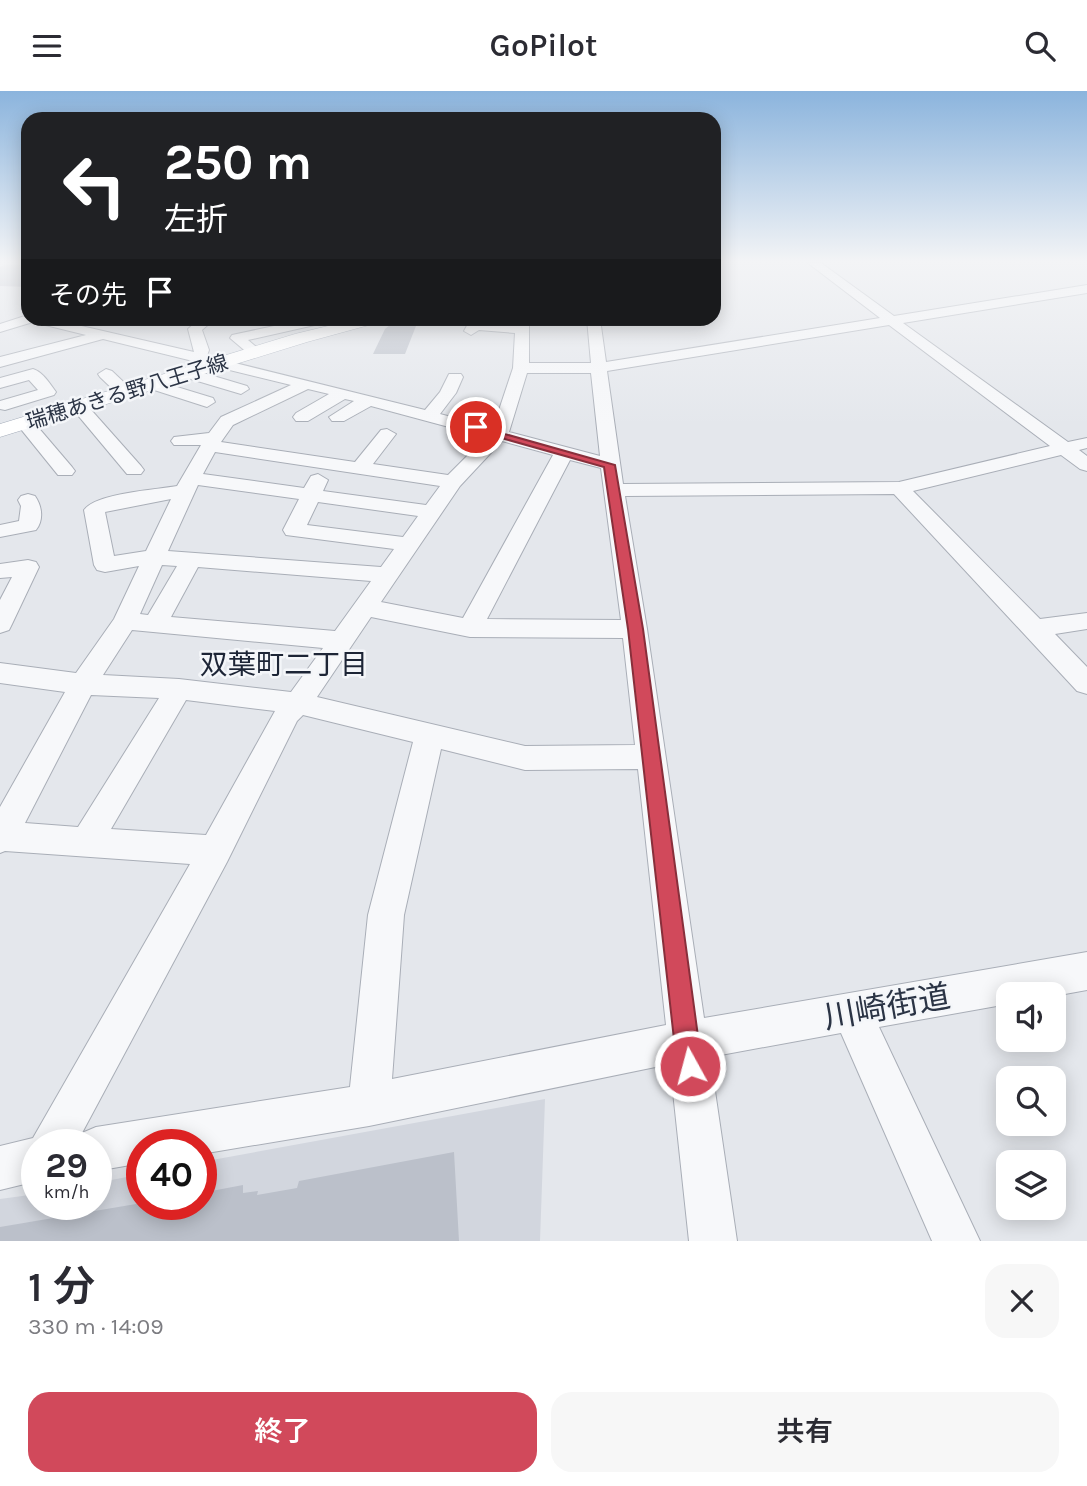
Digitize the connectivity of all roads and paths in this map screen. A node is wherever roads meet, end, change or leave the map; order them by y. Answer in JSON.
{"nodes":[{"id":1,"x":19,"y":317,"type":"edge"},
{"id":2,"x":885,"y":317,"type":"edge"},
{"id":3,"x":918,"y":317,"type":"edge"},
{"id":4,"x":891,"y":321,"type":"junction"},
{"id":5,"x":70,"y":326,"type":"edge"},
{"id":6,"x":199,"y":326,"type":"edge"},
{"id":7,"x":291,"y":326,"type":"edge"},
{"id":8,"x":346,"y":326,"type":"edge"},
{"id":9,"x":474,"y":326,"type":"edge"},
{"id":10,"x":523,"y":326,"type":"edge"},
{"id":11,"x":594,"y":326,"type":"edge"},
{"id":12,"x":75,"y":327,"type":"junction"},
{"id":13,"x":0,"y":328,"type":"edge"},
{"id":14,"x":107,"y":328,"type":"junction"},
{"id":15,"x":471,"y":331,"type":"dead end"},
{"id":16,"x":34,"y":335,"type":"dead end"},
{"id":17,"x":139,"y":342,"type":"junction"},
{"id":18,"x":169,"y":349,"type":"junction"},
{"id":19,"x":108,"y":352,"type":"dead end"},
{"id":20,"x":255,"y":352,"type":"junction"},
{"id":21,"x":199,"y":356,"type":"junction"},
{"id":22,"x":146,"y":357,"type":"dead end"},
{"id":23,"x":0,"y":362,"type":"edge"},
{"id":24,"x":223,"y":363,"type":"junction"},
{"id":25,"x":521,"y":368,"type":"junction"},
{"id":26,"x":598,"y":368,"type":"junction"},
{"id":27,"x":252,"y":372,"type":"junction"},
{"id":28,"x":106,"y":374,"type":"dead end"},
{"id":29,"x":190,"y":374,"type":"junction"},
{"id":30,"x":455,"y":377,"type":"dead end"},
{"id":31,"x":0,"y":383,"type":"edge"},
{"id":32,"x":306,"y":384,"type":"junction"},
{"id":33,"x":154,"y":386,"type":"junction"},
{"id":34,"x":126,"y":393,"type":"junction"},
{"id":35,"x":343,"y":393,"type":"junction"},
{"id":36,"x":369,"y":400,"type":"junction"},
{"id":37,"x":2,"y":402,"type":"edge"},
{"id":38,"x":207,"y":402,"type":"dead end"},
{"id":39,"x":79,"y":407,"type":"junction"},
{"id":40,"x":430,"y":415,"type":"junction"},
{"id":41,"x":302,"y":417,"type":"dead end"},
{"id":42,"x":338,"y":417,"type":"dead end"},
{"id":43,"x":14,"y":426,"type":"edge"},
{"id":44,"x":500,"y":433,"type":"junction"},
{"id":45,"x":387,"y":434,"type":"dead end"},
{"id":46,"x":180,"y":441,"type":"dead end"},
{"id":47,"x":212,"y":442,"type":"junction"},
{"id":48,"x":1087,"y":443,"type":"edge"},
{"id":49,"x":1065,"y":448,"type":"junction"},
{"id":50,"x":564,"y":453,"type":"junction"},
{"id":51,"x":327,"y":464,"type":"junction"},
{"id":52,"x":1087,"y":464,"type":"edge"},
{"id":53,"x":359,"y":469,"type":"junction"},
{"id":54,"x":134,"y":470,"type":"dead end"},
{"id":55,"x":65,"y":471,"type":"dead end"},
{"id":56,"x":611,"y":477,"type":"junction"},
{"id":57,"x":453,"y":482,"type":"junction"},
{"id":58,"x":188,"y":484,"type":"junction"},
{"id":59,"x":899,"y":488,"type":"junction"},
{"id":60,"x":310,"y":496,"type":"junction"},
{"id":61,"x":28,"y":500,"type":"dead end"},
{"id":62,"x":432,"y":512,"type":"junction"},
{"id":63,"x":0,"y":531,"type":"edge"},
{"id":64,"x":407,"y":544,"type":"junction"},
{"id":65,"x":154,"y":557,"type":"junction"},
{"id":66,"x":192,"y":559,"type":"junction"},
{"id":67,"x":0,"y":571,"type":"edge"},
{"id":68,"x":385,"y":575,"type":"junction"},
{"id":69,"x":364,"y":607,"type":"junction"},
{"id":70,"x":125,"y":621,"type":"junction"},
{"id":71,"x":1087,"y":621,"type":"edge"},
{"id":72,"x":155,"y":623,"type":"junction"},
{"id":73,"x":0,"y":624,"type":"edge"},
{"id":74,"x":470,"y":628,"type":"junction"},
{"id":75,"x":635,"y":629,"type":"junction"},
{"id":76,"x":1033,"y":629,"type":"junction"},
{"id":77,"x":341,"y":641,"type":"junction"},
{"id":78,"x":0,"y":673,"type":"edge"},
{"id":79,"x":83,"y":684,"type":"junction"},
{"id":80,"x":1087,"y":684,"type":"edge"},
{"id":81,"x":178,"y":689,"type":"junction"},
{"id":82,"x":298,"y":703,"type":"junction"},
{"id":83,"x":429,"y":737,"type":"junction"},
{"id":84,"x":651,"y":757,"type":"junction"},
{"id":85,"x":1,"y":837,"type":"edge"},
{"id":86,"x":86,"y":842,"type":"junction"},
{"id":87,"x":215,"y":851,"type":"junction"},
{"id":88,"x":1087,"y":971,"type":"edge"},
{"id":89,"x":852,"y":1013,"type":"junction"},
{"id":90,"x":686,"y":1041,"type":"junction"},
{"id":91,"x":369,"y":1105,"type":"junction"},
{"id":92,"x":61,"y":1129,"type":"edge"},
{"id":93,"x":112,"y":1146,"type":"edge"},
{"id":94,"x":21,"y":1163,"type":"edge"},
{"id":95,"x":0,"y":1168,"type":"edge"},
{"id":96,"x":713,"y":1241,"type":"edge"},
{"id":97,"x":956,"y":1241,"type":"edge"}],
"edges":[{"from":1,"to":13,"type":"street"},
{"from":2,"to":4,"type":"street"},
{"from":3,"to":4,"type":"street"},
{"from":4,"to":26,"type":"street"},
{"from":4,"to":49,"type":"street"},
{"from":5,"to":12,"type":"street"},
{"from":6,"to":21,"type":"street"},
{"from":7,"to":20,"type":"street"},
{"from":8,"to":20,"type":"main road","name":"瑞穂あきる野八王子線"},
{"from":9,"to":15,"type":"street"},
{"from":10,"to":25,"type":"street"},
{"from":11,"to":26,"type":"street"},
{"from":12,"to":14,"type":"street"},
{"from":12,"to":16,"type":"street"},
{"from":14,"to":17,"type":"street"},
{"from":14,"to":23,"type":"street"},
{"from":17,"to":18,"type":"street"},
{"from":17,"to":19,"type":"street"},
{"from":18,"to":21,"type":"street"},
{"from":18,"to":22,"type":"street"},
{"from":20,"to":24,"type":"main road","name":"瑞穂あきる野八王子線"},
{"from":21,"to":24,"type":"street"},
{"from":24,"to":27,"type":"street"},
{"from":24,"to":29,"type":"main road","name":"瑞穂あきる野八王子線"},
{"from":25,"to":26,"type":"street"},
{"from":25,"to":44,"type":"street"},
{"from":26,"to":56,"type":"street"},
{"from":27,"to":29,"type":"street"},
{"from":27,"to":32,"type":"street"},
{"from":28,"to":34,"type":"street"},
{"from":29,"to":33,"type":"main road","name":"瑞穂あきる野八王子線"},
{"from":30,"to":40,"type":"street"},
{"from":31,"to":37,"type":"street"},
{"from":32,"to":35,"type":"street"},
{"from":32,"to":47,"type":"street"},
{"from":33,"to":34,"type":"main road","name":"瑞穂あきる野八王子線"},
{"from":33,"to":38,"type":"street"},
{"from":34,"to":39,"type":"main road","name":"瑞穂あきる野八王子線"},
{"from":35,"to":36,"type":"street"},
{"from":35,"to":41,"type":"street"},
{"from":36,"to":40,"type":"street"},
{"from":36,"to":42,"type":"street"},
{"from":37,"to":43,"type":"street"},
{"from":39,"to":43,"type":"main road","name":"瑞穂あきる野八王子線"},
{"from":39,"to":54,"type":"street"},
{"from":40,"to":44,"type":"street"},
{"from":43,"to":55,"type":"street"},
{"from":44,"to":50,"type":"street"},
{"from":44,"to":57,"type":"street"},
{"from":45,"to":53,"type":"street"},
{"from":46,"to":47,"type":"street"},
{"from":47,"to":51,"type":"street"},
{"from":47,"to":58,"type":"street"},
{"from":48,"to":49,"type":"street"},
{"from":49,"to":52,"type":"street"},
{"from":49,"to":59,"type":"street"},
{"from":50,"to":56,"type":"street"},
{"from":50,"to":74,"type":"street"},
{"from":51,"to":53,"type":"street"},
{"from":51,"to":60,"type":"street"},
{"from":53,"to":57,"type":"street"},
{"from":56,"to":59,"type":"street"},
{"from":56,"to":75,"type":"street"},
{"from":57,"to":62,"type":"street"},
{"from":58,"to":60,"type":"street"},
{"from":58,"to":65,"type":"street"},
{"from":58,"to":65,"type":"street"},
{"from":59,"to":76,"type":"street"},
{"from":60,"to":62,"type":"street"},
{"from":60,"to":64,"type":"street"},
{"from":61,"to":63,"type":"street"},
{"from":62,"to":64,"type":"street"},
{"from":64,"to":68,"type":"street"},
{"from":65,"to":66,"type":"street"},
{"from":65,"to":70,"type":"street"},
{"from":66,"to":68,"type":"street"},
{"from":66,"to":72,"type":"street"},
{"from":67,"to":73,"type":"street"},
{"from":68,"to":69,"type":"street"},
{"from":69,"to":74,"type":"street"},
{"from":69,"to":77,"type":"street"},
{"from":70,"to":72,"type":"street"},
{"from":70,"to":79,"type":"street"},
{"from":71,"to":76,"type":"street"},
{"from":72,"to":77,"type":"street"},
{"from":74,"to":75,"type":"street"},
{"from":75,"to":84,"type":"street"},
{"from":76,"to":80,"type":"street"},
{"from":77,"to":82,"type":"street"},
{"from":78,"to":79,"type":"street"},
{"from":79,"to":81,"type":"street"},
{"from":79,"to":85,"type":"street"},
{"from":81,"to":82,"type":"street"},
{"from":81,"to":86,"type":"street"},
{"from":82,"to":83,"type":"street"},
{"from":82,"to":87,"type":"street"},
{"from":83,"to":84,"type":"street"},
{"from":83,"to":91,"type":"street"},
{"from":84,"to":90,"type":"street"},
{"from":85,"to":86,"type":"street"},
{"from":86,"to":87,"type":"street"},
{"from":87,"to":92,"type":"street"},
{"from":88,"to":89,"type":"street","name":"川崎街道"},
{"from":89,"to":90,"type":"street","name":"川崎街道"},
{"from":89,"to":97,"type":"street"},
{"from":90,"to":91,"type":"street"},
{"from":90,"to":96,"type":"street"},
{"from":91,"to":93,"type":"street"},
{"from":94,"to":95,"type":"street"}]}
